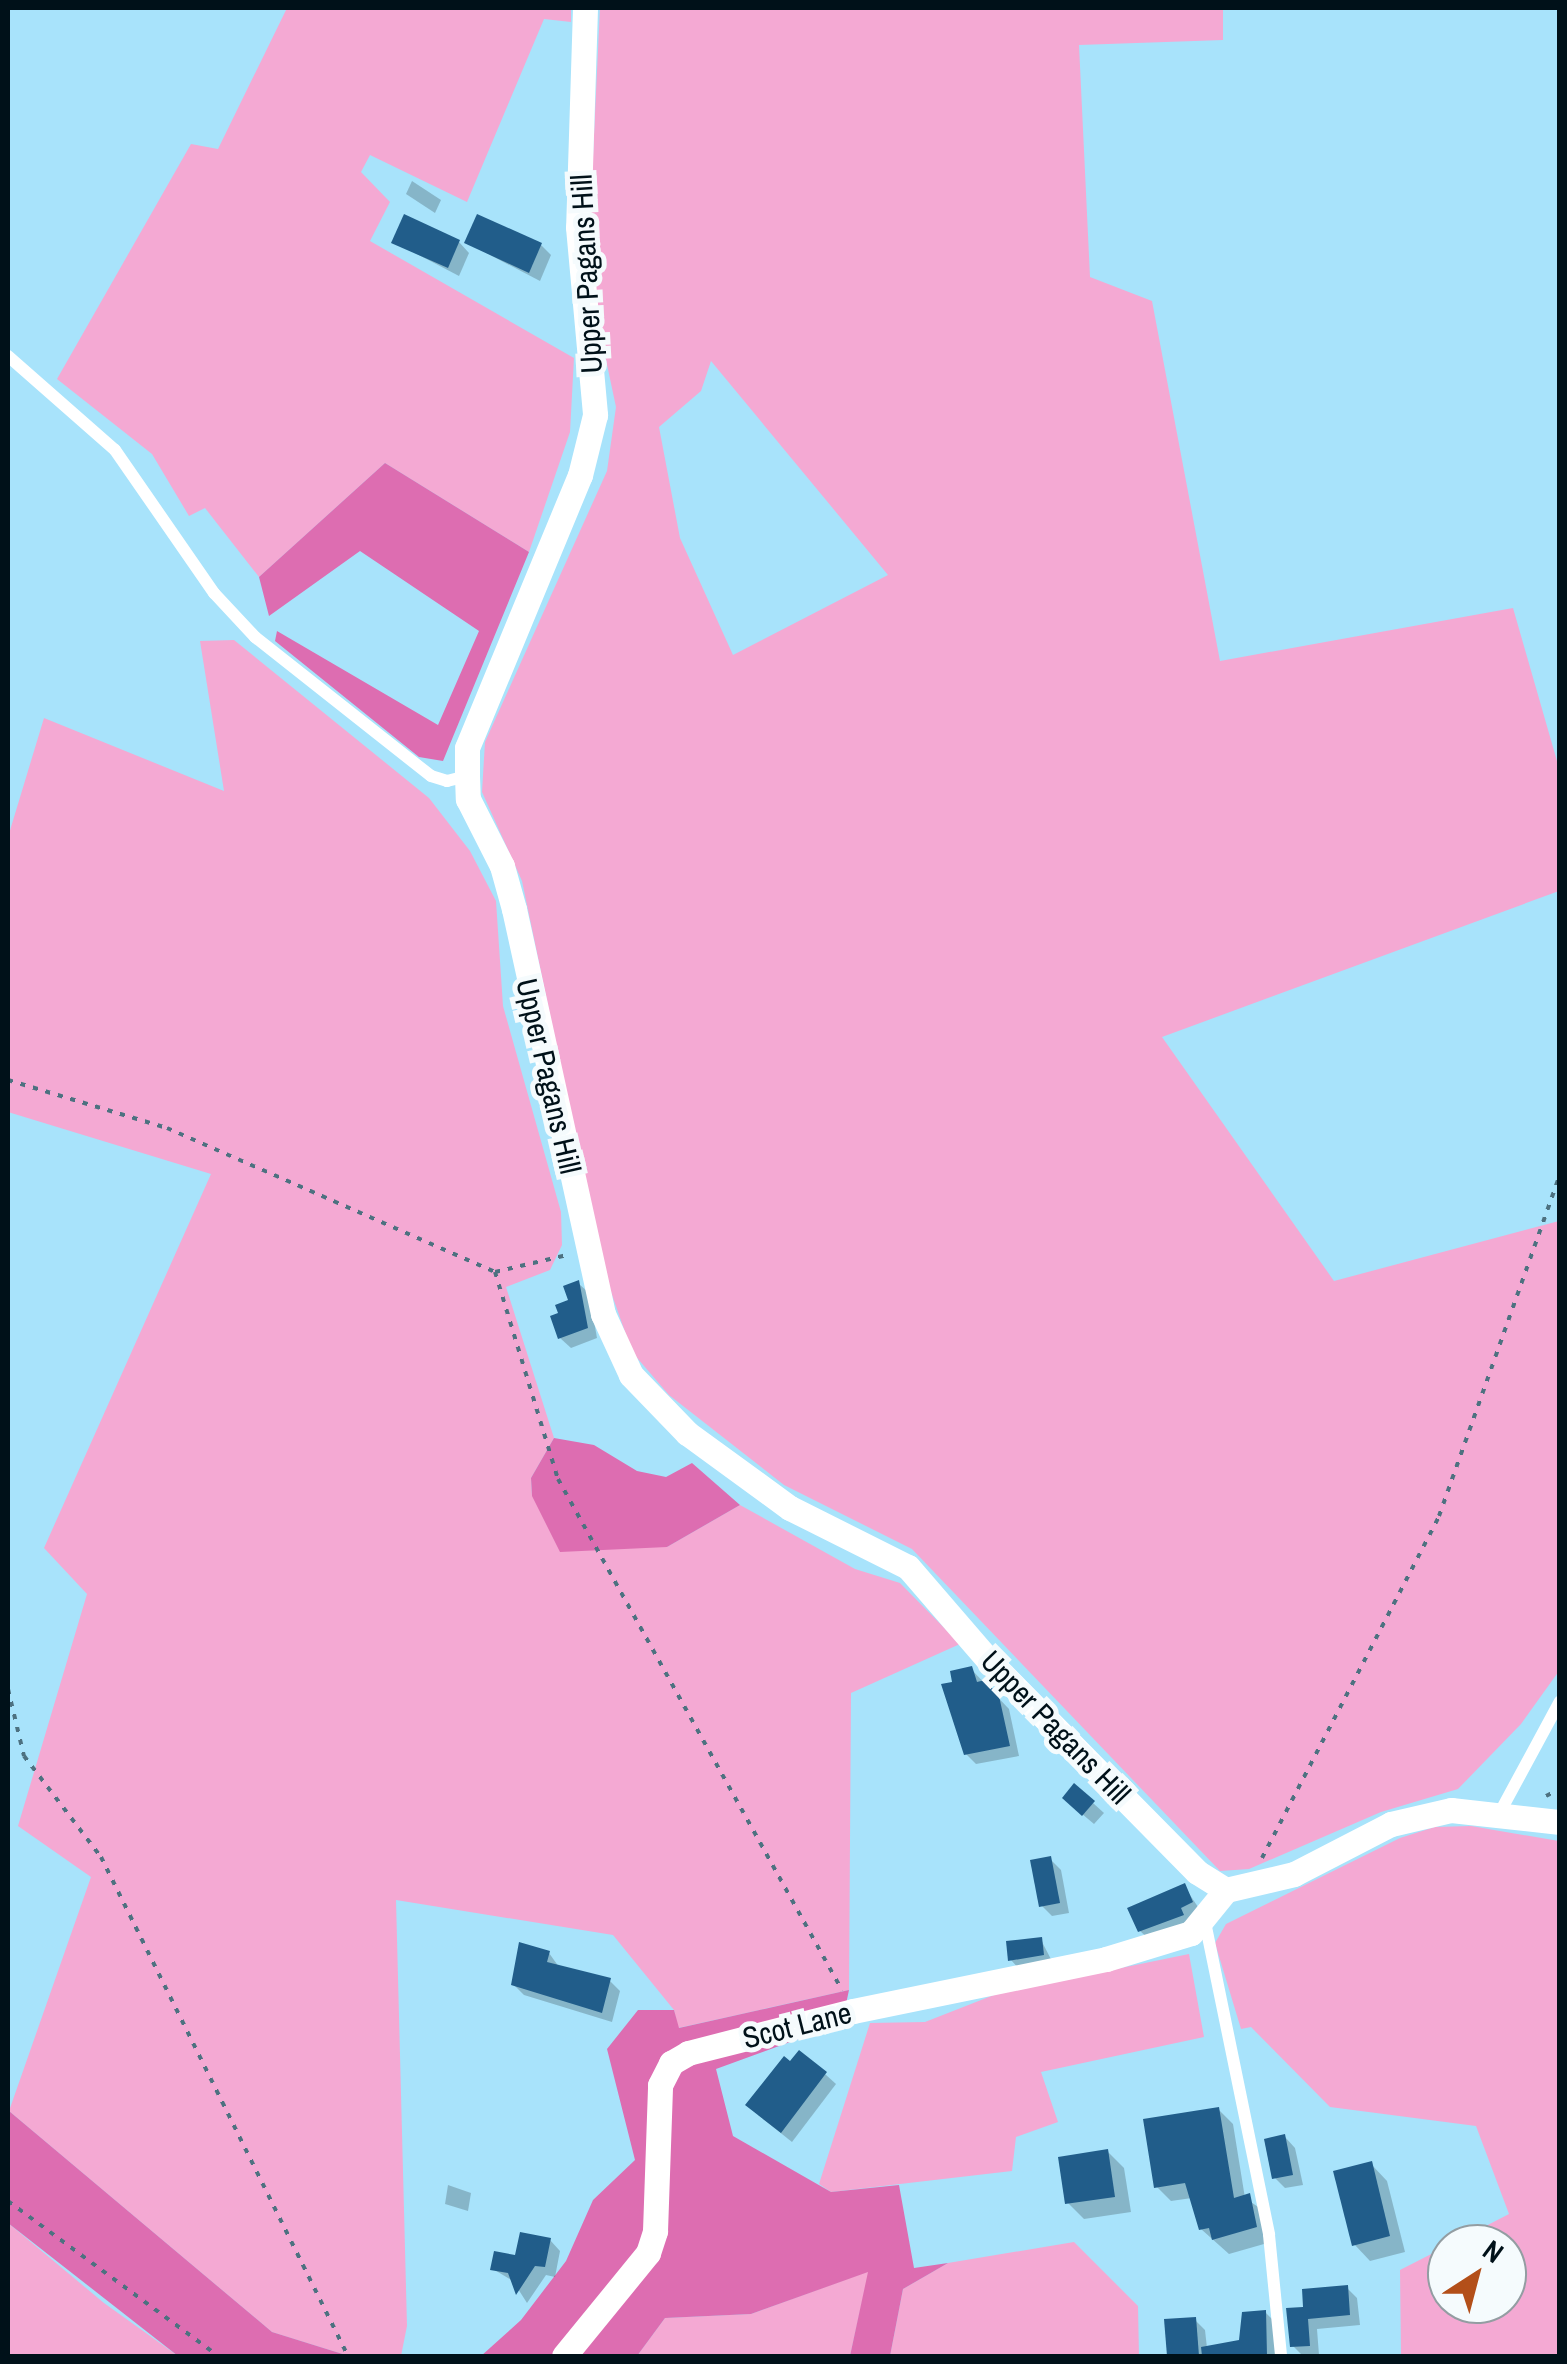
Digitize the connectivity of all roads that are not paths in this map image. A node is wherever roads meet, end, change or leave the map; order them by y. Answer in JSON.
{"nodes":[{"id":1,"x":585,"y":8,"type":"edge"},
{"id":2,"x":8,"y":356,"type":"edge"},
{"id":3,"x":467,"y":776,"type":"junction"},
{"id":4,"x":1560,"y":1701,"type":"edge"},
{"id":5,"x":1500,"y":1814,"type":"junction"},
{"id":6,"x":1560,"y":1822,"type":"edge"},
{"id":7,"x":1226,"y":1890,"type":"junction"},
{"id":8,"x":1205,"y":1922,"type":"junction"},
{"id":9,"x":1281,"y":2355,"type":"edge"},
{"id":10,"x":564,"y":2356,"type":"edge"}],
"edges":[{"from":1,"to":3,"type":"street","name":"Upper Pagans Hill"},
{"from":2,"to":3,"type":"lane"},
{"from":3,"to":7,"type":"street","name":"Upper Pagans Hill"},
{"from":4,"to":5,"type":"lane"},
{"from":5,"to":6,"type":"street"},
{"from":5,"to":7,"type":"street"},
{"from":7,"to":8,"type":"street"},
{"from":8,"to":9,"type":"lane"},
{"from":8,"to":10,"type":"street","name":"Scot Lane"}]}
